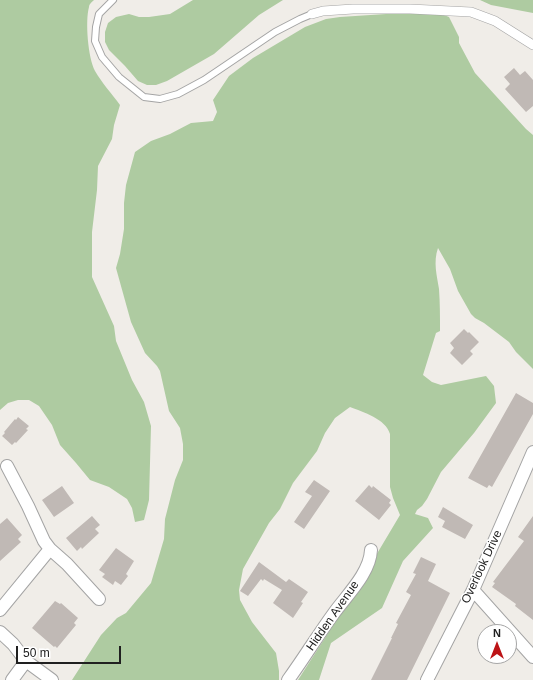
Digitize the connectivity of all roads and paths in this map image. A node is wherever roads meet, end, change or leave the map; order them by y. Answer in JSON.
{"nodes":[{"id":1,"x":113,"y":0,"type":"edge"},
{"id":2,"x":312,"y":14,"type":"joint"},
{"id":3,"x":533,"y":45,"type":"edge"},
{"id":4,"x":533,"y":452,"type":"edge"},
{"id":5,"x":8,"y":466,"type":"dead end"},
{"id":6,"x":50,"y":549,"type":"junction"},
{"id":7,"x":371,"y":550,"type":"dead end"},
{"id":8,"x":473,"y":590,"type":"junction"},
{"id":9,"x":99,"y":599,"type":"dead end"},
{"id":10,"x":0,"y":610,"type":"edge"},
{"id":11,"x":0,"y":632,"type":"edge"},
{"id":12,"x":533,"y":657,"type":"edge"},
{"id":13,"x":26,"y":660,"type":"junction"},
{"id":14,"x":12,"y":680,"type":"edge"},
{"id":15,"x":52,"y":680,"type":"edge"},
{"id":16,"x":288,"y":680,"type":"edge"},
{"id":17,"x":428,"y":680,"type":"edge"}],
"edges":[{"from":1,"to":2,"type":"lane"},
{"from":2,"to":3,"type":"street"},
{"from":4,"to":8,"type":"street","name":"Overlook Drive"},
{"from":5,"to":6,"type":"street"},
{"from":6,"to":9,"type":"street"},
{"from":6,"to":10,"type":"street"},
{"from":7,"to":16,"type":"street","name":"Hidden Avenue"},
{"from":8,"to":12,"type":"street"},
{"from":8,"to":17,"type":"street","name":"Overlook Drive"},
{"from":11,"to":13,"type":"street"},
{"from":13,"to":14,"type":"street"},
{"from":13,"to":15,"type":"street"}]}
